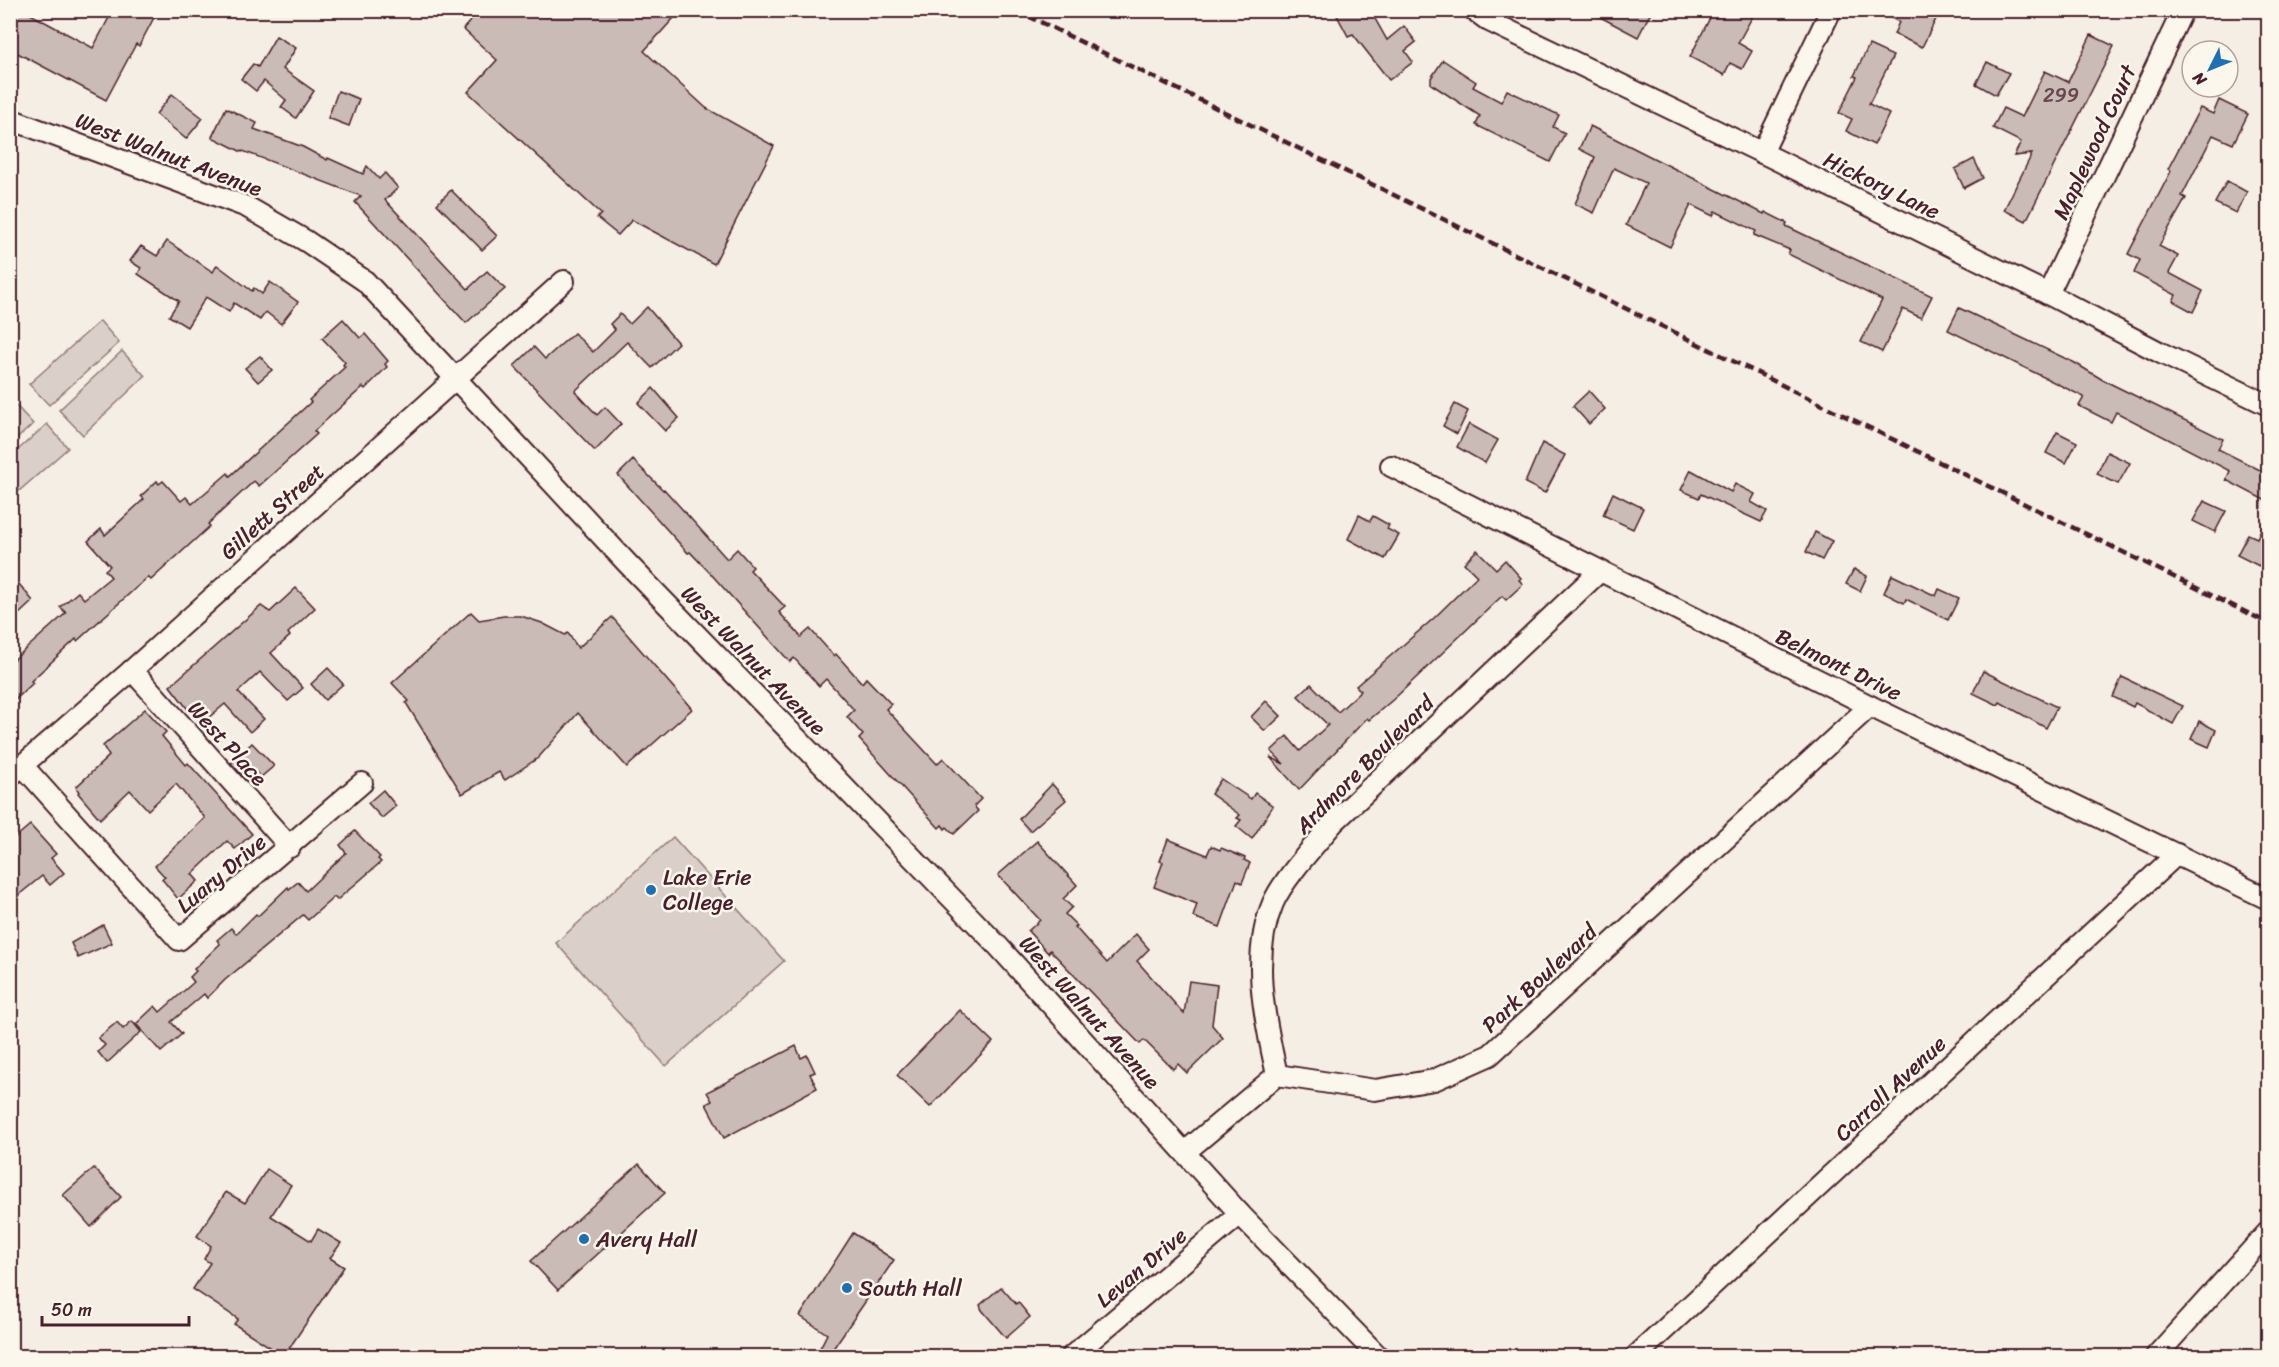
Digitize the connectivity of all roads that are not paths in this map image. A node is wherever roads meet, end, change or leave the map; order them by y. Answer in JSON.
{"nodes":[{"id":1,"x":1474,"y":10,"type":"edge"},
{"id":2,"x":1831,"y":10,"type":"edge"},
{"id":3,"x":2183,"y":10,"type":"edge"},
{"id":4,"x":10,"y":119,"type":"edge"},
{"id":5,"x":1762,"y":153,"type":"junction"},
{"id":6,"x":564,"y":281,"type":"dead end"},
{"id":7,"x":2048,"y":294,"type":"junction"},
{"id":8,"x":455,"y":378,"type":"junction"},
{"id":9,"x":2268,"y":405,"type":"edge"},
{"id":10,"x":1391,"y":466,"type":"dead end"},
{"id":11,"x":1600,"y":571,"type":"junction"},
{"id":12,"x":132,"y":670,"type":"junction"},
{"id":13,"x":1870,"y":706,"type":"junction"},
{"id":14,"x":16,"y":771,"type":"edge"},
{"id":15,"x":362,"y":783,"type":"dead end"},
{"id":16,"x":290,"y":847,"type":"junction"},
{"id":17,"x":2177,"y":854,"type":"junction"},
{"id":18,"x":2268,"y":899,"type":"edge"},
{"id":19,"x":1277,"y":1075,"type":"junction"},
{"id":20,"x":1185,"y":1152,"type":"junction"},
{"id":21,"x":1240,"y":1214,"type":"junction"},
{"id":22,"x":2268,"y":1232,"type":"edge"},
{"id":23,"x":1072,"y":1356,"type":"edge"},
{"id":24,"x":1378,"y":1356,"type":"edge"},
{"id":25,"x":1636,"y":1356,"type":"edge"},
{"id":26,"x":2156,"y":1356,"type":"edge"}],
"edges":[{"from":1,"to":5,"type":"street","name":"Hickory Lane"},
{"from":2,"to":5,"type":"street"},
{"from":3,"to":7,"type":"street","name":"Maplewood Court"},
{"from":4,"to":8,"type":"street","name":"West Walnut Avenue"},
{"from":5,"to":7,"type":"street","name":"Hickory Lane"},
{"from":6,"to":8,"type":"street","name":"Gillett Street"},
{"from":7,"to":9,"type":"street","name":"Hickory Lane"},
{"from":8,"to":12,"type":"street","name":"Gillett Street"},
{"from":8,"to":20,"type":"street","name":"West Walnut Avenue"},
{"from":10,"to":11,"type":"street","name":"Belmont Drive"},
{"from":11,"to":13,"type":"street","name":"Belmont Drive"},
{"from":11,"to":19,"type":"street","name":"Ardmore Boulevard"},
{"from":12,"to":14,"type":"street","name":"Gillett Street"},
{"from":12,"to":16,"type":"street","name":"West Place"},
{"from":13,"to":17,"type":"street","name":"Belmont Drive"},
{"from":13,"to":19,"type":"street","name":"Park Boulevard"},
{"from":14,"to":16,"type":"street","name":"Luary Drive"},
{"from":15,"to":16,"type":"street","name":"Luary Drive"},
{"from":17,"to":18,"type":"street","name":"Belmont Drive"},
{"from":17,"to":25,"type":"street","name":"Carroll Avenue"},
{"from":19,"to":20,"type":"street"},
{"from":20,"to":21,"type":"street","name":"West Walnut Avenue"},
{"from":21,"to":23,"type":"street","name":"Levan Drive"},
{"from":21,"to":24,"type":"street","name":"West Walnut Avenue"},
{"from":22,"to":26,"type":"street"}]}
